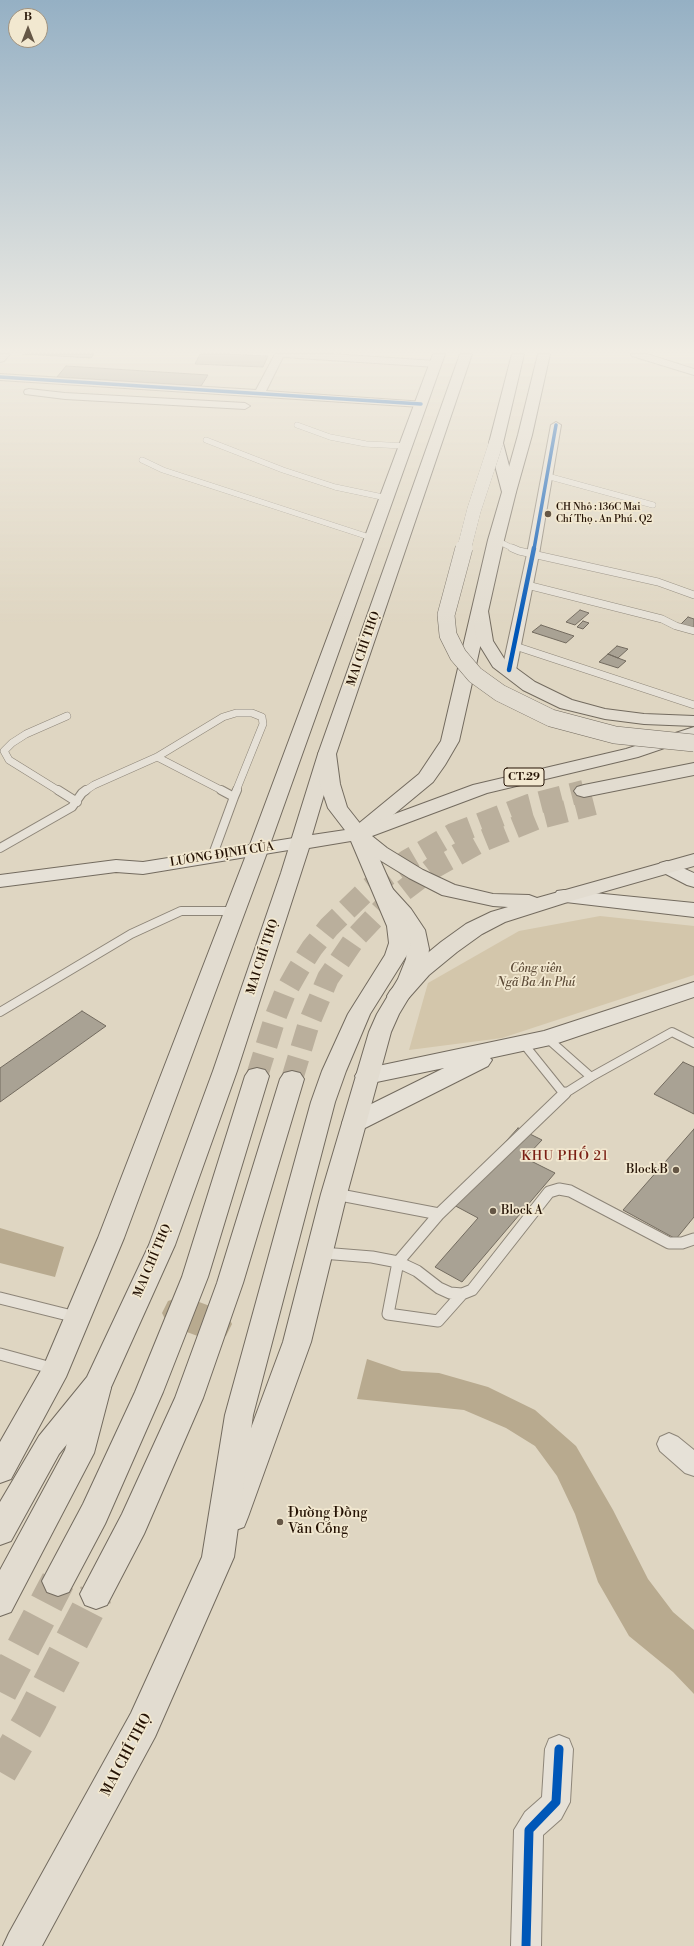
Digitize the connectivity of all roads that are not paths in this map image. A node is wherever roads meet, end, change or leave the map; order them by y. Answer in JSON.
{"nodes":[{"id":1,"x":218,"y":445,"type":"edge"},
{"id":2,"x":382,"y":445,"type":"edge"},
{"id":3,"x":434,"y":445,"type":"edge"},
{"id":4,"x":495,"y":445,"type":"edge"},
{"id":5,"x":496,"y":445,"type":"edge"},
{"id":6,"x":522,"y":445,"type":"edge"},
{"id":7,"x":553,"y":445,"type":"edge"},
{"id":8,"x":406,"y":446,"type":"joint"},
{"id":9,"x":142,"y":460,"type":"dead end"},
{"id":10,"x":547,"y":476,"type":"junction"},
{"id":11,"x":509,"y":492,"type":"junction"},
{"id":12,"x":387,"y":498,"type":"junction"},
{"id":13,"x":653,"y":505,"type":"dead end"},
{"id":14,"x":372,"y":538,"type":"junction"},
{"id":15,"x":496,"y":540,"type":"junction"},
{"id":16,"x":533,"y":554,"type":"junction"},
{"id":17,"x":527,"y":585,"type":"junction"},
{"id":18,"x":694,"y":595,"type":"edge"},
{"id":19,"x":480,"y":611,"type":"junction"},
{"id":20,"x":694,"y":631,"type":"edge"},
{"id":21,"x":515,"y":646,"type":"junction"},
{"id":22,"x":509,"y":670,"type":"junction"},
{"id":23,"x":694,"y":705,"type":"edge"},
{"id":24,"x":67,"y":716,"type":"dead end"},
{"id":25,"x":694,"y":721,"type":"edge"},
{"id":26,"x":694,"y":732,"type":"edge"},
{"id":27,"x":694,"y":742,"type":"edge"},
{"id":28,"x":327,"y":754,"type":"junction"},
{"id":29,"x":157,"y":757,"type":"junction"},
{"id":30,"x":694,"y":769,"type":"edge"},
{"id":31,"x":694,"y":784,"type":"edge"},
{"id":32,"x":234,"y":797,"type":"junction"},
{"id":33,"x":77,"y":802,"type":"junction"},
{"id":34,"x":358,"y":834,"type":"junction"},
{"id":35,"x":300,"y":843,"type":"junction"},
{"id":36,"x":0,"y":848,"type":"edge"},
{"id":37,"x":258,"y":850,"type":"junction"},
{"id":38,"x":212,"y":857,"type":"junction"},
{"id":39,"x":694,"y":860,"type":"edge"},
{"id":40,"x":667,"y":867,"type":"junction"},
{"id":41,"x":143,"y":868,"type":"junction"},
{"id":42,"x":0,"y":881,"type":"edge"},
{"id":43,"x":694,"y":882,"type":"edge"},
{"id":44,"x":383,"y":891,"type":"junction"},
{"id":45,"x":0,"y":893,"type":"edge"},
{"id":46,"x":564,"y":896,"type":"junction"},
{"id":47,"x":694,"y":910,"type":"edge"},
{"id":48,"x":234,"y":911,"type":"junction"},
{"id":49,"x":694,"y":989,"type":"edge"},
{"id":50,"x":398,"y":996,"type":"junction"},
{"id":51,"x":0,"y":1012,"type":"edge"},
{"id":52,"x":547,"y":1038,"type":"junction"},
{"id":53,"x":694,"y":1043,"type":"edge"},
{"id":54,"x":515,"y":1045,"type":"junction"},
{"id":55,"x":257,"y":1076,"type":"tunnel mouth"},
{"id":56,"x":367,"y":1076,"type":"junction"},
{"id":57,"x":591,"y":1077,"type":"junction"},
{"id":58,"x":292,"y":1079,"type":"tunnel mouth"},
{"id":59,"x":564,"y":1094,"type":"junction"},
{"id":60,"x":354,"y":1123,"type":"junction"},
{"id":61,"x":334,"y":1194,"type":"junction"},
{"id":62,"x":439,"y":1214,"type":"junction"},
{"id":63,"x":694,"y":1239,"type":"edge"},
{"id":64,"x":320,"y":1253,"type":"junction"},
{"id":65,"x":398,"y":1262,"type":"junction"},
{"id":66,"x":462,"y":1294,"type":"junction"},
{"id":67,"x":0,"y":1298,"type":"edge"},
{"id":68,"x":78,"y":1318,"type":"junction"},
{"id":69,"x":0,"y":1354,"type":"edge"},
{"id":70,"x":56,"y":1369,"type":"junction"},
{"id":71,"x":98,"y":1385,"type":"junction"},
{"id":72,"x":669,"y":1444,"type":"dead end"},
{"id":73,"x":694,"y":1465,"type":"edge"},
{"id":74,"x":0,"y":1470,"type":"edge"},
{"id":75,"x":0,"y":1531,"type":"edge"},
{"id":76,"x":218,"y":1557,"type":"junction"},
{"id":77,"x":58,"y":1581,"type":"tunnel mouth"},
{"id":78,"x":96,"y":1594,"type":"tunnel mouth"},
{"id":79,"x":0,"y":1601,"type":"edge"},
{"id":80,"x":559,"y":1748,"type":"dead end"},
{"id":81,"x":22,"y":1946,"type":"edge"},
{"id":82,"x":526,"y":1946,"type":"edge"}],
"edges":[{"from":1,"to":12,"type":"lane"},
{"from":2,"to":8,"type":"lane"},
{"from":3,"to":28,"type":"main road","name":"MAI CHÍ THỌ"},
{"from":4,"to":27,"type":"main road","bridge":true},
{"from":5,"to":11,"type":"main road"},
{"from":6,"to":11,"type":"main road"},
{"from":7,"to":10,"type":"street"},
{"from":8,"to":12,"type":"main road"},
{"from":9,"to":14,"type":"lane"},
{"from":10,"to":13,"type":"lane"},
{"from":10,"to":16,"type":"street"},
{"from":11,"to":15,"type":"main road"},
{"from":12,"to":14,"type":"main road"},
{"from":14,"to":37,"type":"main road"},
{"from":15,"to":16,"type":"lane"},
{"from":15,"to":19,"type":"main road"},
{"from":16,"to":17,"type":"street"},
{"from":16,"to":18,"type":"lane"},
{"from":17,"to":20,"type":"lane"},
{"from":17,"to":21,"type":"street"},
{"from":19,"to":22,"type":"main road"},
{"from":19,"to":34,"type":"main road"},
{"from":21,"to":22,"type":"street"},
{"from":21,"to":23,"type":"lane"},
{"from":22,"to":25,"type":"main road"},
{"from":24,"to":33,"type":"lane"},
{"from":26,"to":34,"type":"main road","number":"CT.29"},
{"from":28,"to":34,"type":"main road"},
{"from":28,"to":35,"type":"main road","name":"MAI CHÍ THỌ"},
{"from":29,"to":32,"type":"lane"},
{"from":29,"to":32,"type":"lane"},
{"from":29,"to":33,"type":"lane"},
{"from":30,"to":31,"type":"main road"},
{"from":32,"to":38,"type":"lane"},
{"from":33,"to":36,"type":"lane"},
{"from":34,"to":35,"type":"main road"},
{"from":34,"to":44,"type":"main road","name":"MAI CHÍ THỌ"},
{"from":34,"to":46,"type":"main road"},
{"from":35,"to":37,"type":"main road","name":"LƯƠNG ĐỊNH CỦA"},
{"from":35,"to":71,"type":"main road","name":"MAI CHÍ THỌ"},
{"from":37,"to":38,"type":"main road","name":"LƯƠNG ĐỊNH CỦA"},
{"from":37,"to":48,"type":"main road"},
{"from":38,"to":41,"type":"main road","name":"LƯƠNG ĐỊNH CỦA"},
{"from":39,"to":40,"type":"main road"},
{"from":40,"to":43,"type":"main road"},
{"from":40,"to":46,"type":"main road"},
{"from":41,"to":42,"type":"main road","name":"LƯƠNG ĐỊNH CỦA"},
{"from":41,"to":45,"type":"main road","name":"LƯƠNG ĐỊNH CỦA"},
{"from":44,"to":50,"type":"main road","name":"MAI CHÍ THỌ"},
{"from":44,"to":76,"type":"main road","name":"MAI CHÍ THỌ"},
{"from":46,"to":47,"type":"main road"},
{"from":46,"to":50,"type":"main road"},
{"from":48,"to":51,"type":"lane"},
{"from":48,"to":68,"type":"main road"},
{"from":49,"to":52,"type":"main road"},
{"from":50,"to":56,"type":"main road","name":"MAI CHÍ THỌ"},
{"from":52,"to":54,"type":"main road"},
{"from":52,"to":57,"type":"lane"},
{"from":53,"to":57,"type":"lane"},
{"from":54,"to":56,"type":"main road"},
{"from":54,"to":59,"type":"lane"},
{"from":54,"to":60,"type":"main road"},
{"from":55,"to":77,"type":"main road"},
{"from":56,"to":60,"type":"main road","name":"MAI CHÍ THỌ"},
{"from":57,"to":59,"type":"lane"},
{"from":58,"to":78,"type":"main road"},
{"from":59,"to":62,"type":"lane"},
{"from":60,"to":61,"type":"main road","name":"MAI CHÍ THỌ"},
{"from":61,"to":62,"type":"lane"},
{"from":61,"to":64,"type":"main road","name":"MAI CHÍ THỌ"},
{"from":62,"to":65,"type":"lane"},
{"from":63,"to":66,"type":"lane"},
{"from":64,"to":65,"type":"lane"},
{"from":64,"to":76,"type":"main road","name":"MAI CHÍ THỌ"},
{"from":65,"to":66,"type":"lane"},
{"from":65,"to":66,"type":"lane"},
{"from":67,"to":68,"type":"lane"},
{"from":68,"to":70,"type":"main road"},
{"from":69,"to":70,"type":"lane"},
{"from":70,"to":74,"type":"main road"},
{"from":71,"to":75,"type":"main road","name":"MAI CHÍ THỌ"},
{"from":71,"to":79,"type":"main road"},
{"from":72,"to":73,"type":"street"},
{"from":76,"to":81,"type":"main road","name":"MAI CHÍ THỌ"},
{"from":80,"to":82,"type":"street"}]}
